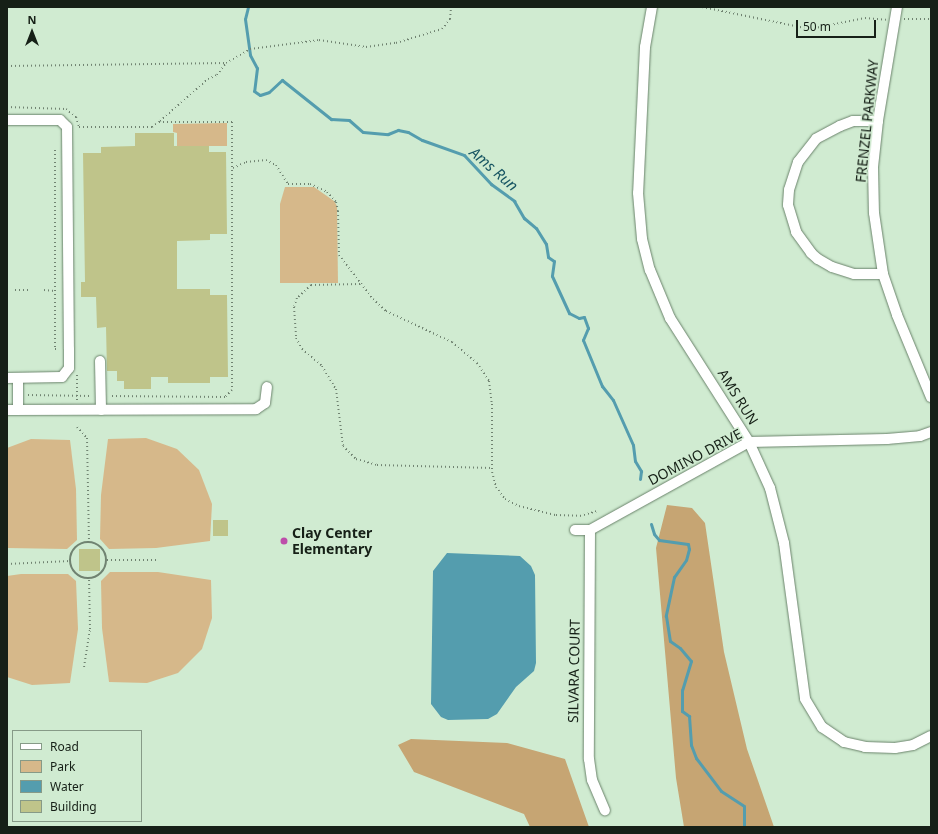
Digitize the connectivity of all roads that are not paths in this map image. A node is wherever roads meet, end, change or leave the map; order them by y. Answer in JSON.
{"nodes":[{"id":1,"x":652,"y":7,"type":"edge"},
{"id":2,"x":897,"y":7,"type":"edge"},
{"id":3,"x":7,"y":120,"type":"edge"},
{"id":4,"x":878,"y":121,"type":"junction"},
{"id":5,"x":884,"y":274,"type":"junction"},
{"id":6,"x":100,"y":361,"type":"dead end"},
{"id":7,"x":7,"y":378,"type":"edge"},
{"id":8,"x":18,"y":378,"type":"junction"},
{"id":9,"x":267,"y":387,"type":"dead end"},
{"id":10,"x":931,"y":397,"type":"edge"},
{"id":11,"x":7,"y":410,"type":"edge"},
{"id":12,"x":18,"y":410,"type":"junction"},
{"id":13,"x":100,"y":410,"type":"junction"},
{"id":14,"x":931,"y":432,"type":"edge"},
{"id":15,"x":750,"y":442,"type":"junction"},
{"id":16,"x":575,"y":530,"type":"dead end"},
{"id":17,"x":590,"y":530,"type":"junction"},
{"id":18,"x":931,"y":736,"type":"edge"},
{"id":19,"x":605,"y":810,"type":"dead end"}],
"edges":[{"from":1,"to":15,"type":"street","name":"AMS RUN"},
{"from":2,"to":4,"type":"street","name":"FRENZEL PARKWAY"},
{"from":3,"to":8,"type":"street"},
{"from":4,"to":5,"type":"street","name":"FRENZEL PARKWAY"},
{"from":4,"to":5,"type":"street"},
{"from":5,"to":10,"type":"street","name":"FRENZEL PARKWAY"},
{"from":6,"to":13,"type":"street"},
{"from":7,"to":8,"type":"street"},
{"from":8,"to":12,"type":"street"},
{"from":9,"to":13,"type":"street"},
{"from":11,"to":12,"type":"street"},
{"from":12,"to":13,"type":"street"},
{"from":14,"to":15,"type":"street","name":"DOMINO DRIVE"},
{"from":15,"to":17,"type":"street","name":"DOMINO DRIVE"},
{"from":15,"to":18,"type":"street","name":"AMS RUN"},
{"from":16,"to":17,"type":"street","name":"DOMINO DRIVE"},
{"from":17,"to":19,"type":"street","name":"SILVARA COURT"}]}
